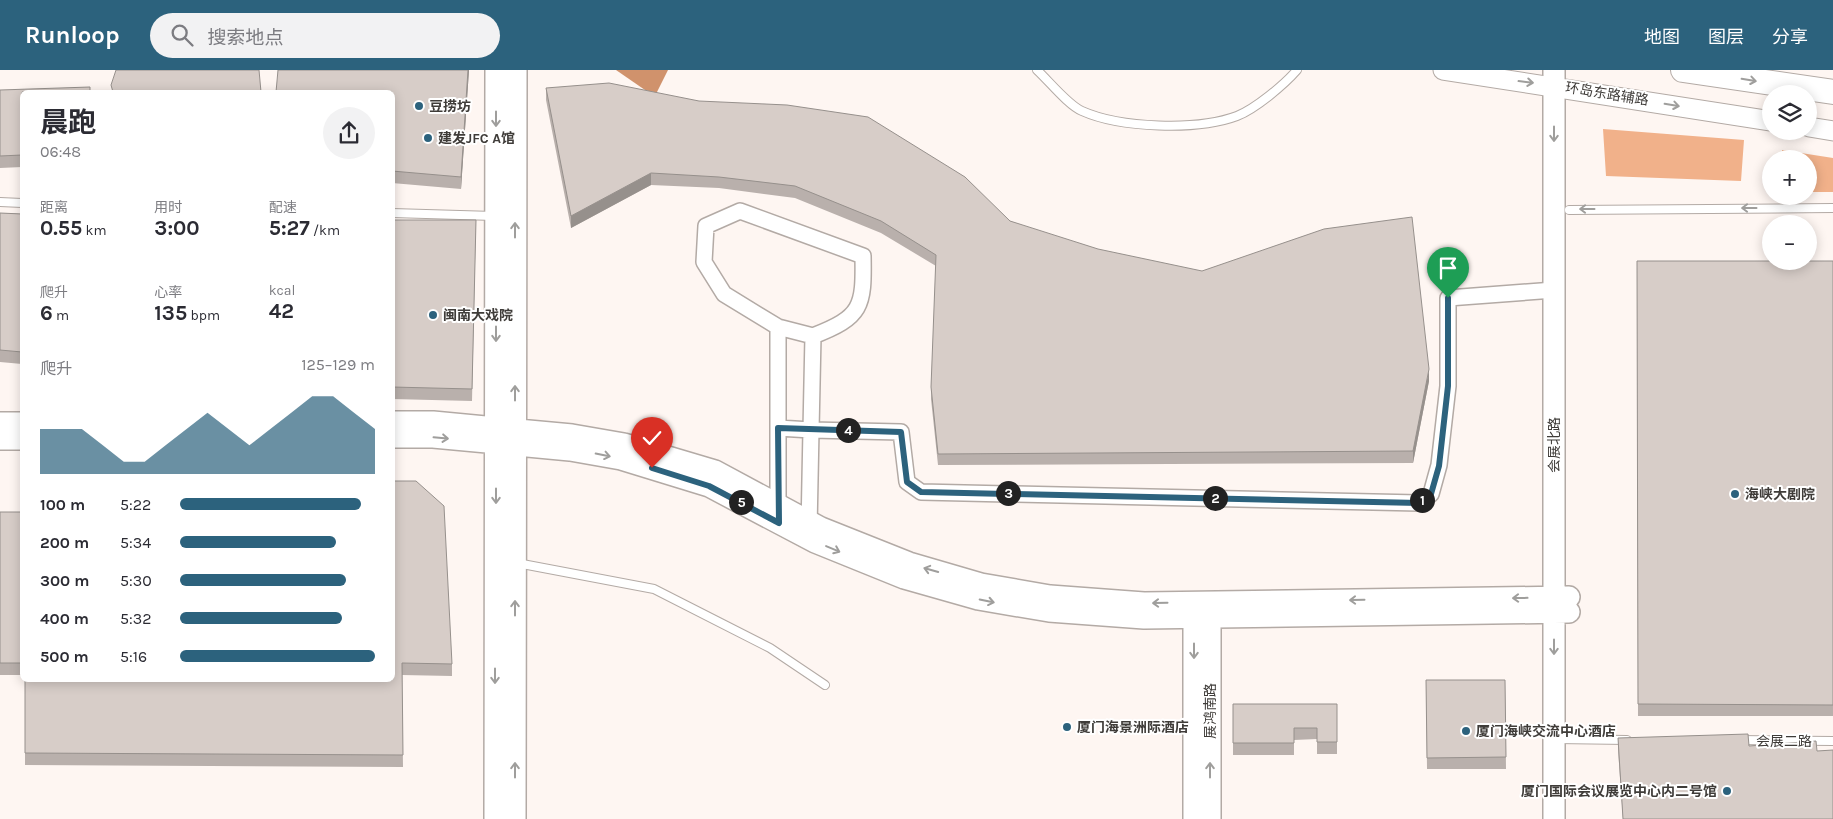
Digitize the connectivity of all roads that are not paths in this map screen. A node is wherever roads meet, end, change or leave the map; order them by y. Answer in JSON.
{"nodes":[{"id":1,"x":496,"y":70,"type":"edge"},
{"id":2,"x":516,"y":70,"type":"edge"},
{"id":3,"x":1037,"y":70,"type":"edge"},
{"id":4,"x":1297,"y":70,"type":"edge"},
{"id":5,"x":1443,"y":70,"type":"edge"},
{"id":6,"x":1683,"y":70,"type":"edge"},
{"id":7,"x":1562,"y":78,"type":"edge"},
{"id":8,"x":1833,"y":92,"type":"edge"},
{"id":9,"x":1762,"y":119,"type":"edge"},
{"id":10,"x":1817,"y":128,"type":"edge"},
{"id":11,"x":1833,"y":131,"type":"edge"},
{"id":12,"x":0,"y":202,"type":"edge"},
{"id":13,"x":20,"y":203,"type":"edge"},
{"id":14,"x":1833,"y":208,"type":"edge"},
{"id":15,"x":1569,"y":210,"type":"junction"},
{"id":16,"x":395,"y":213,"type":"edge"},
{"id":17,"x":496,"y":216,"type":"junction"},
{"id":18,"x":1554,"y":290,"type":"junction"},
{"id":19,"x":778,"y":326,"type":"junction"},
{"id":20,"x":813,"y":336,"type":"junction"},
{"id":21,"x":395,"y":422,"type":"edge"},
{"id":22,"x":0,"y":423,"type":"edge"},
{"id":23,"x":20,"y":423,"type":"edge"},
{"id":24,"x":778,"y":428,"type":"junction"},
{"id":25,"x":811,"y":430,"type":"junction"},
{"id":26,"x":505,"y":436,"type":"junction"},
{"id":27,"x":395,"y":437,"type":"edge"},
{"id":28,"x":20,"y":438,"type":"edge"},
{"id":29,"x":0,"y":439,"type":"edge"},
{"id":30,"x":778,"y":514,"type":"junction"},
{"id":31,"x":809,"y":530,"type":"junction"},
{"id":32,"x":515,"y":562,"type":"junction"},
{"id":33,"x":1562,"y":605,"type":"junction"},
{"id":34,"x":1202,"y":610,"type":"junction"},
{"id":35,"x":825,"y":684,"type":"dead end"},
{"id":36,"x":1561,"y":739,"type":"junction"},
{"id":37,"x":1637,"y":740,"type":"edge"},
{"id":38,"x":1725,"y":740,"type":"edge"},
{"id":39,"x":1833,"y":741,"type":"edge"},
{"id":40,"x":495,"y":819,"type":"edge"},
{"id":41,"x":514,"y":819,"type":"edge"},
{"id":42,"x":1194,"y":819,"type":"edge"},
{"id":43,"x":1210,"y":819,"type":"edge"},
{"id":44,"x":1554,"y":819,"type":"edge"},
{"id":45,"x":1569,"y":819,"type":"edge"}],
"edges":[{"from":1,"to":17,"type":"main road","one_way":true},
{"from":26,"to":2,"type":"main road","one_way":true},
{"from":3,"to":4,"type":"lane"},
{"from":5,"to":7,"type":"street","name":"环岛东路辅路","one_way":true},
{"from":6,"to":8,"type":"main road","one_way":true},
{"from":7,"to":9,"type":"street","name":"环岛东路辅路","one_way":true},
{"from":7,"to":15,"type":"main road","name":"会展北路"},
{"from":7,"to":18,"type":"main road","name":"会展北路","one_way":true},
{"from":10,"to":11,"type":"street"},
{"from":12,"to":13,"type":"lane"},
{"from":14,"to":15,"type":"lane","one_way":true},
{"from":15,"to":33,"type":"main road","name":"会展北路"},
{"from":16,"to":17,"type":"lane"},
{"from":17,"to":26,"type":"main road","one_way":true},
{"from":18,"to":25,"type":"street"},
{"from":18,"to":33,"type":"main road","name":"会展北路"},
{"from":19,"to":20,"type":"street"},
{"from":19,"to":20,"type":"street"},
{"from":19,"to":24,"type":"street"},
{"from":20,"to":25,"type":"street"},
{"from":21,"to":26,"type":"main road"},
{"from":22,"to":23,"type":"main road"},
{"from":24,"to":25,"type":"street"},
{"from":24,"to":30,"type":"street"},
{"from":25,"to":31,"type":"street"},
{"from":27,"to":26,"type":"main road","one_way":true},
{"from":26,"to":30,"type":"main road"},
{"from":26,"to":32,"type":"main road"},
{"from":26,"to":40,"type":"main road","one_way":true},
{"from":28,"to":29,"type":"main road"},
{"from":30,"to":31,"type":"main road"},
{"from":31,"to":34,"type":"main road"},
{"from":32,"to":35,"type":"lane"},
{"from":41,"to":32,"type":"main road","one_way":true},
{"from":33,"to":34,"type":"main road"},
{"from":33,"to":36,"type":"main road","name":"会展北路"},
{"from":34,"to":42,"type":"main road","name":"展鸿南路","one_way":true},
{"from":43,"to":34,"type":"main road","name":"展鸿南路","one_way":true},
{"from":36,"to":37,"type":"lane"},
{"from":36,"to":44,"type":"main road","name":"会展北路"},
{"from":36,"to":45,"type":"main road","name":"会展北路"},
{"from":38,"to":39,"type":"lane","name":"会展二路"}]}
